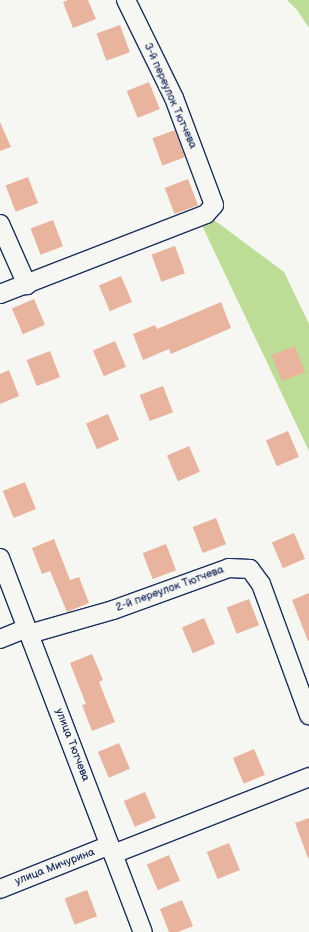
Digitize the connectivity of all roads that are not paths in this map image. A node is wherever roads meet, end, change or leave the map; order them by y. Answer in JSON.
{"nodes":[{"id":1,"x":126,"y":0,"type":"edge"},
{"id":2,"x":0,"y":224,"type":"edge"},
{"id":3,"x":27,"y":285,"type":"junction"},
{"id":4,"x":0,"y":294,"type":"edge"},
{"id":5,"x":0,"y":558,"type":"edge"},
{"id":6,"x":28,"y":631,"type":"junction"},
{"id":7,"x":0,"y":639,"type":"edge"},
{"id":8,"x":309,"y":715,"type":"edge"},
{"id":9,"x":309,"y":777,"type":"edge"},
{"id":10,"x":112,"y":850,"type":"junction"},
{"id":11,"x":0,"y":889,"type":"edge"},
{"id":12,"x":143,"y":932,"type":"edge"}],
"edges":[{"from":1,"to":3,"type":"street","name":"3-й переулок Тютчева"},
{"from":2,"to":3,"type":"street"},
{"from":3,"to":4,"type":"street"},
{"from":5,"to":6,"type":"street","name":"улица Тютчева"},
{"from":6,"to":7,"type":"street"},
{"from":6,"to":8,"type":"street","name":"2-й переулок Тютчева"},
{"from":6,"to":10,"type":"street","name":"улица Тютчева"},
{"from":9,"to":10,"type":"street","name":"улица Мичурина"},
{"from":10,"to":11,"type":"street","name":"улица Мичурина"},
{"from":10,"to":12,"type":"street","name":"улица Тютчева"}]}
